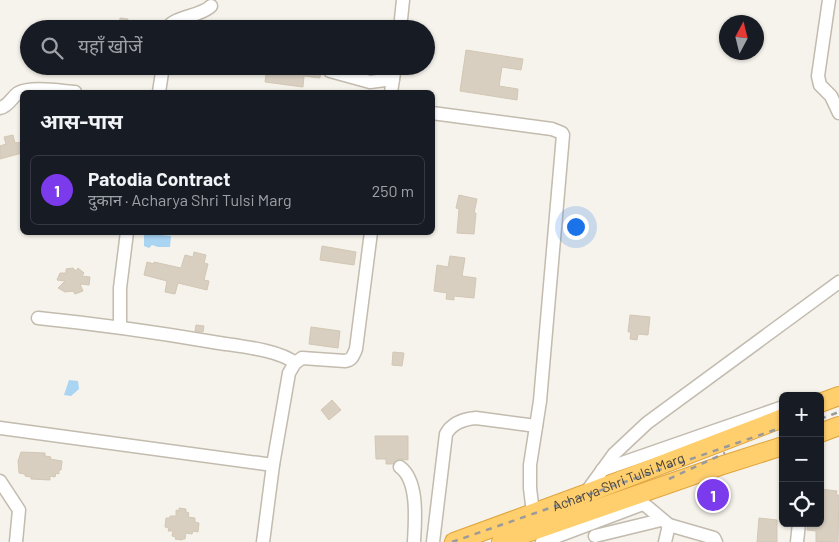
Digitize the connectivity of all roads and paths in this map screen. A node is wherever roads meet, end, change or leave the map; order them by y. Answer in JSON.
{"nodes":[{"id":1,"x":403,"y":0,"type":"edge"},
{"id":2,"x":829,"y":0,"type":"edge"},
{"id":3,"x":211,"y":6,"type":"dead end"},
{"id":4,"x":178,"y":20,"type":"edge"},
{"id":5,"x":401,"y":20,"type":"edge"},
{"id":6,"x":162,"y":75,"type":"edge"},
{"id":7,"x":345,"y":75,"type":"edge"},
{"id":8,"x":389,"y":75,"type":"edge"},
{"id":9,"x":394,"y":75,"type":"edge"},
{"id":10,"x":160,"y":90,"type":"edge"},
{"id":11,"x":391,"y":90,"type":"edge"},
{"id":12,"x":20,"y":93,"type":"edge"},
{"id":13,"x":0,"y":108,"type":"edge"},
{"id":14,"x":435,"y":113,"type":"edge"},
{"id":15,"x":839,"y":113,"type":"edge"},
{"id":16,"x":127,"y":235,"type":"edge"},
{"id":17,"x":371,"y":235,"type":"edge"},
{"id":18,"x":839,"y":282,"type":"edge"},
{"id":19,"x":38,"y":318,"type":"dead end"},
{"id":20,"x":120,"y":327,"type":"junction"},
{"id":21,"x":295,"y":363,"type":"junction"},
{"id":22,"x":839,"y":388,"type":"edge"},
{"id":23,"x":824,"y":393,"type":"edge"},
{"id":24,"x":839,"y":396,"type":"edge"},
{"id":25,"x":824,"y":402,"type":"edge"},
{"id":26,"x":779,"y":408,"type":"edge"},
{"id":27,"x":779,"y":420,"type":"edge"},
{"id":28,"x":536,"y":426,"type":"junction"},
{"id":29,"x":839,"y":426,"type":"edge"},
{"id":30,"x":0,"y":428,"type":"edge"},
{"id":31,"x":824,"y":432,"type":"edge"},
{"id":32,"x":779,"y":448,"type":"edge"},
{"id":33,"x":273,"y":465,"type":"junction"},
{"id":34,"x":400,"y":467,"type":"dead end"},
{"id":35,"x":602,"y":470,"type":"junction"},
{"id":36,"x":0,"y":481,"type":"edge"},
{"id":37,"x":586,"y":494,"type":"junction"},
{"id":38,"x":639,"y":500,"type":"junction"},
{"id":39,"x":533,"y":513,"type":"junction"},
{"id":40,"x":665,"y":522,"type":"junction"},
{"id":41,"x":799,"y":527,"type":"edge"},
{"id":42,"x":507,"y":536,"type":"edge"},
{"id":43,"x":595,"y":536,"type":"dead end"},
{"id":44,"x":16,"y":542,"type":"edge"},
{"id":45,"x":263,"y":542,"type":"edge"},
{"id":46,"x":414,"y":542,"type":"edge"},
{"id":47,"x":433,"y":542,"type":"edge"},
{"id":48,"x":454,"y":542,"type":"edge"},
{"id":49,"x":542,"y":542,"type":"edge"},
{"id":50,"x":665,"y":542,"type":"edge"},
{"id":51,"x":716,"y":542,"type":"edge"},
{"id":52,"x":797,"y":542,"type":"edge"}],
"edges":[{"from":1,"to":5,"type":"street"},
{"from":2,"to":15,"type":"street"},
{"from":3,"to":4,"type":"street"},
{"from":6,"to":10,"type":"street"},
{"from":7,"to":8,"type":"street"},
{"from":9,"to":11,"type":"street"},
{"from":12,"to":13,"type":"street"},
{"from":14,"to":28,"type":"street"},
{"from":16,"to":20,"type":"street"},
{"from":17,"to":21,"type":"street"},
{"from":18,"to":35,"type":"street"},
{"from":19,"to":20,"type":"street"},
{"from":20,"to":21,"type":"street"},
{"from":21,"to":33,"type":"street"},
{"from":22,"to":23,"type":"street"},
{"from":24,"to":25,"type":"highway"},
{"from":26,"to":35,"type":"street"},
{"from":27,"to":37,"type":"highway","name":"Acharya Shri Tulsi Marg"},
{"from":28,"to":39,"type":"street"},
{"from":28,"to":47,"type":"street"},
{"from":29,"to":31,"type":"highway"},
{"from":30,"to":33,"type":"street"},
{"from":32,"to":38,"type":"highway","name":"Acharya Shri Tulsi Marg"},
{"from":33,"to":45,"type":"street"},
{"from":34,"to":46,"type":"street"},
{"from":35,"to":37,"type":"street"},
{"from":36,"to":44,"type":"street"},
{"from":37,"to":39,"type":"highway","name":"Acharya Shri Tulsi Marg"},
{"from":38,"to":40,"type":"street"},
{"from":38,"to":42,"type":"highway","name":"Acharya Shri Tulsi Marg"},
{"from":38,"to":49,"type":"street"},
{"from":39,"to":42,"type":"highway","name":"Acharya Shri Tulsi Marg"},
{"from":40,"to":43,"type":"street"},
{"from":40,"to":50,"type":"street"},
{"from":40,"to":51,"type":"street"},
{"from":41,"to":52,"type":"street"},
{"from":42,"to":48,"type":"highway","name":"Acharya Shri Tulsi Marg"}]}
